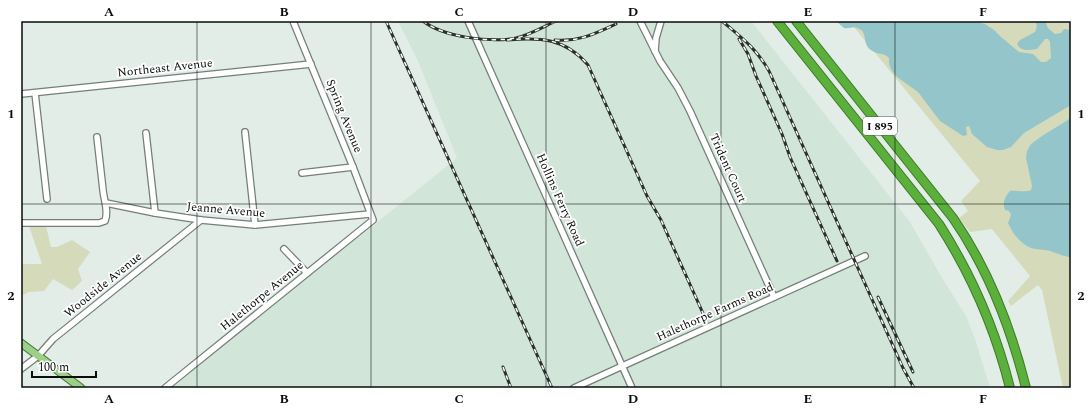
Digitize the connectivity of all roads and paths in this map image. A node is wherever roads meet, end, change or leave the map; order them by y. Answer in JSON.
{"nodes":[{"id":1,"x":293,"y":21,"type":"edge"},
{"id":2,"x":468,"y":21,"type":"edge"},
{"id":3,"x":640,"y":21,"type":"edge"},
{"id":4,"x":661,"y":21,"type":"edge"},
{"id":5,"x":777,"y":21,"type":"edge"},
{"id":6,"x":796,"y":21,"type":"edge"},
{"id":7,"x":655,"y":52,"type":"junction"},
{"id":8,"x":311,"y":64,"type":"junction"},
{"id":9,"x":35,"y":93,"type":"junction"},
{"id":10,"x":21,"y":94,"type":"edge"},
{"id":11,"x":245,"y":132,"type":"dead end"},
{"id":12,"x":146,"y":133,"type":"dead end"},
{"id":13,"x":97,"y":136,"type":"dead end"},
{"id":14,"x":353,"y":167,"type":"junction"},
{"id":15,"x":302,"y":173,"type":"dead end"},
{"id":16,"x":47,"y":199,"type":"dead end"},
{"id":17,"x":106,"y":203,"type":"junction"},
{"id":18,"x":155,"y":213,"type":"junction"},
{"id":19,"x":370,"y":214,"type":"junction"},
{"id":20,"x":201,"y":220,"type":"junction"},
{"id":21,"x":373,"y":220,"type":"joint"},
{"id":22,"x":21,"y":223,"type":"edge"},
{"id":23,"x":255,"y":225,"type":"junction"},
{"id":24,"x":284,"y":249,"type":"dead end"},
{"id":25,"x":865,"y":256,"type":"dead end"},
{"id":26,"x":308,"y":273,"type":"junction"},
{"id":27,"x":774,"y":297,"type":"junction"},
{"id":28,"x":21,"y":343,"type":"edge"},
{"id":29,"x":38,"y":356,"type":"junction"},
{"id":30,"x":622,"y":366,"type":"junction"},
{"id":31,"x":21,"y":369,"type":"edge"},
{"id":32,"x":80,"y":388,"type":"edge"},
{"id":33,"x":165,"y":388,"type":"edge"},
{"id":34,"x":574,"y":388,"type":"edge"},
{"id":35,"x":632,"y":388,"type":"edge"},
{"id":36,"x":1010,"y":388,"type":"edge"},
{"id":37,"x":1026,"y":388,"type":"edge"}],
"edges":[{"from":1,"to":8,"type":"street","name":"Spring Avenue"},
{"from":2,"to":30,"type":"street","name":"Hollins Ferry Road"},
{"from":3,"to":7,"type":"street","name":"Trident Court"},
{"from":4,"to":7,"type":"street"},
{"from":5,"to":36,"type":"highway","number":"I 895"},
{"from":6,"to":37,"type":"highway","number":"I 895"},
{"from":7,"to":27,"type":"street","name":"Trident Court"},
{"from":8,"to":9,"type":"street","name":"Northeast Avenue"},
{"from":8,"to":14,"type":"street","name":"Spring Avenue"},
{"from":9,"to":10,"type":"street","name":"Northeast Avenue"},
{"from":9,"to":16,"type":"street"},
{"from":11,"to":23,"type":"street"},
{"from":12,"to":18,"type":"street"},
{"from":13,"to":17,"type":"street"},
{"from":14,"to":15,"type":"street"},
{"from":14,"to":19,"type":"street","name":"Spring Avenue"},
{"from":17,"to":18,"type":"street","name":"Jeanne Avenue"},
{"from":17,"to":22,"type":"street"},
{"from":18,"to":20,"type":"street","name":"Jeanne Avenue"},
{"from":19,"to":21,"type":"street","name":"Spring Avenue"},
{"from":19,"to":23,"type":"street","name":"Jeanne Avenue"},
{"from":20,"to":23,"type":"street","name":"Jeanne Avenue"},
{"from":20,"to":29,"type":"street","name":"Woodside Avenue"},
{"from":21,"to":26,"type":"street","name":"Halethorpe Avenue"},
{"from":24,"to":26,"type":"street"},
{"from":25,"to":27,"type":"street","name":"Halethorpe Farms Road"},
{"from":26,"to":33,"type":"street","name":"Halethorpe Avenue"},
{"from":27,"to":30,"type":"street","name":"Halethorpe Farms Road"},
{"from":28,"to":29,"type":"main road"},
{"from":29,"to":31,"type":"street","name":"Woodside Avenue"},
{"from":29,"to":32,"type":"main road"},
{"from":30,"to":34,"type":"street","name":"Halethorpe Farms Road"},
{"from":30,"to":35,"type":"street","name":"Hollins Ferry Road"}]}
